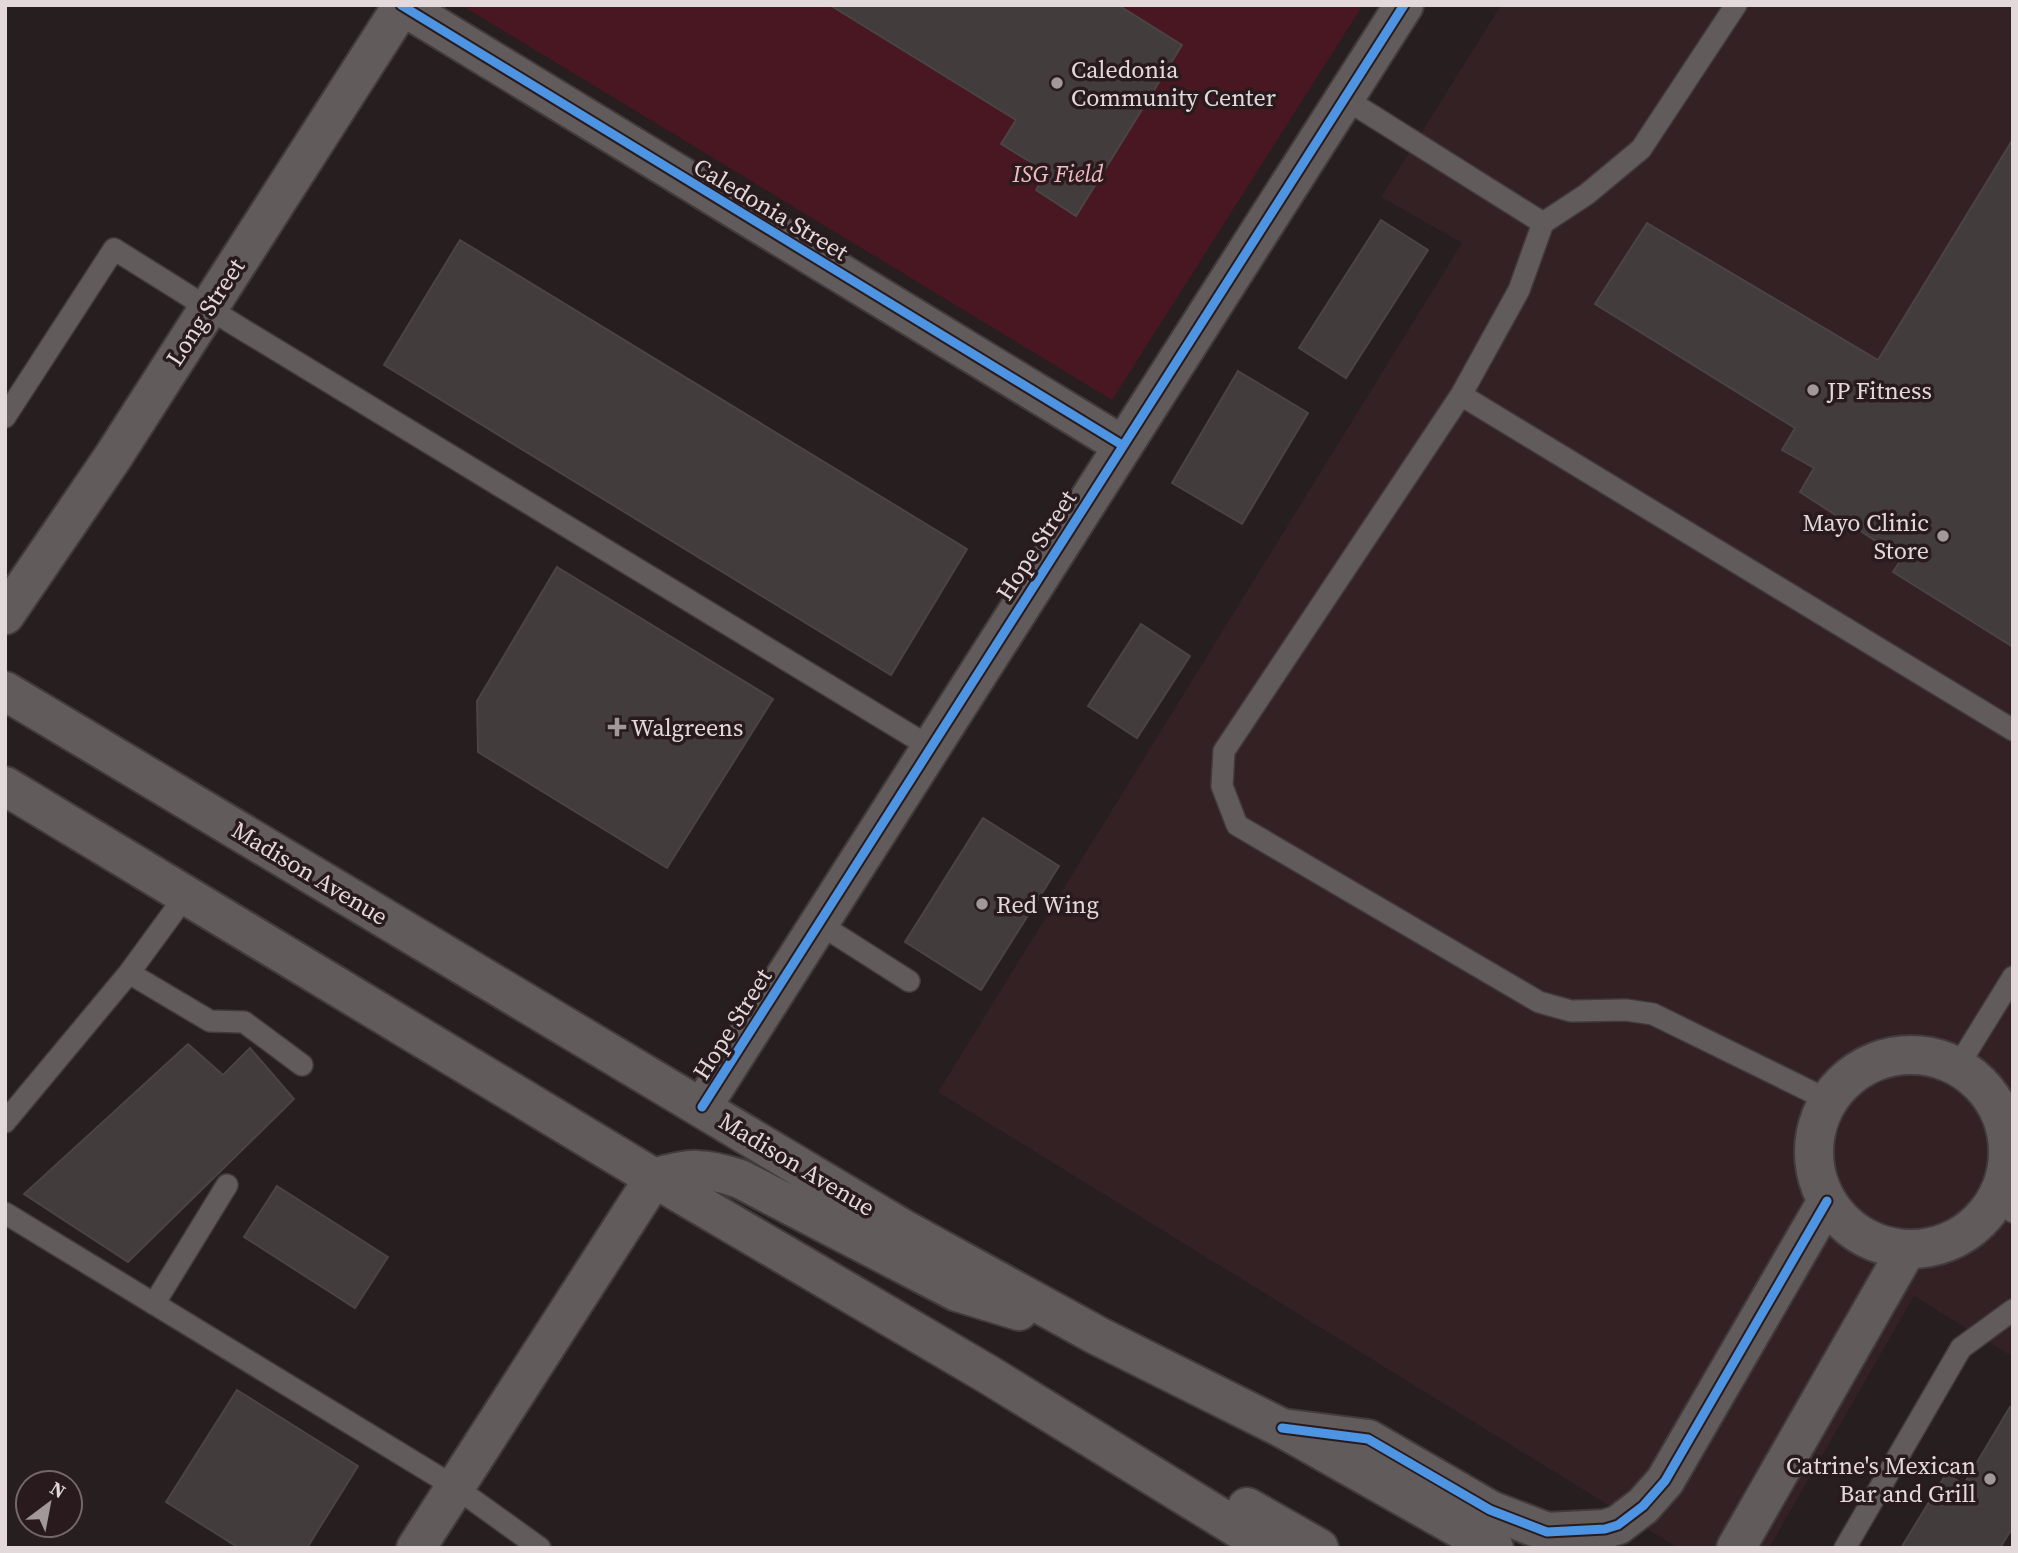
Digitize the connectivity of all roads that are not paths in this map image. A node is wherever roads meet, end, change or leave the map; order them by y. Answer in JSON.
{"nodes":[{"id":1,"x":1404,"y":5,"type":"edge"},
{"id":2,"x":1736,"y":5,"type":"edge"},
{"id":3,"x":402,"y":6,"type":"edge"},
{"id":4,"x":1344,"y":98,"type":"junction"},
{"id":5,"x":1543,"y":223,"type":"junction"},
{"id":6,"x":207,"y":308,"type":"junction"},
{"id":7,"x":1461,"y":396,"type":"junction"},
{"id":8,"x":5,"y":417,"type":"edge"},
{"id":9,"x":1122,"y":445,"type":"junction"},
{"id":10,"x":5,"y":615,"type":"edge"},
{"id":11,"x":5,"y":691,"type":"edge"},
{"id":12,"x":2013,"y":730,"type":"edge"},
{"id":13,"x":930,"y":747,"type":"junction"},
{"id":14,"x":5,"y":786,"type":"edge"},
{"id":15,"x":186,"y":895,"type":"junction"},
{"id":16,"x":818,"y":923,"type":"junction"},
{"id":17,"x":128,"y":973,"type":"junction"},
{"id":18,"x":2013,"y":977,"type":"edge"},
{"id":19,"x":909,"y":981,"type":"dead end"},
{"id":20,"x":302,"y":1065,"type":"dead end"},
{"id":21,"x":1958,"y":1066,"type":"junction"},
{"id":22,"x":1828,"y":1100,"type":"junction"},
{"id":23,"x":702,"y":1107,"type":"junction"},
{"id":24,"x":5,"y":1122,"type":"edge"},
{"id":25,"x":654,"y":1178,"type":"junction"},
{"id":26,"x":228,"y":1185,"type":"dead end"},
{"id":27,"x":1827,"y":1201,"type":"junction"},
{"id":28,"x":2004,"y":1206,"type":"edge"},
{"id":29,"x":5,"y":1213,"type":"edge"},
{"id":30,"x":1907,"y":1249,"type":"junction"},
{"id":31,"x":155,"y":1304,"type":"junction"},
{"id":32,"x":2013,"y":1310,"type":"edge"},
{"id":33,"x":1098,"y":1336,"type":"junction"},
{"id":34,"x":989,"y":1376,"type":"junction"},
{"id":35,"x":1282,"y":1428,"type":"junction"},
{"id":36,"x":456,"y":1487,"type":"junction"},
{"id":37,"x":416,"y":1548,"type":"edge"},
{"id":38,"x":540,"y":1548,"type":"edge"},
{"id":39,"x":1270,"y":1548,"type":"edge"},
{"id":40,"x":1319,"y":1548,"type":"edge"},
{"id":41,"x":1494,"y":1548,"type":"edge"},
{"id":42,"x":1736,"y":1548,"type":"edge"},
{"id":43,"x":1845,"y":1548,"type":"edge"}],
"edges":[{"from":1,"to":4,"type":"street","name":"Hope Street"},
{"from":2,"to":5,"type":"lane"},
{"from":3,"to":6,"type":"street","name":"Long Street"},
{"from":3,"to":9,"type":"street","name":"Caledonia Street"},
{"from":4,"to":5,"type":"lane"},
{"from":4,"to":9,"type":"street","name":"Hope Street"},
{"from":5,"to":7,"type":"lane"},
{"from":6,"to":8,"type":"lane"},
{"from":6,"to":10,"type":"street","name":"Long Street"},
{"from":6,"to":13,"type":"lane"},
{"from":7,"to":12,"type":"lane"},
{"from":7,"to":22,"type":"lane"},
{"from":9,"to":13,"type":"street","name":"Hope Street"},
{"from":11,"to":23,"type":"street","name":"Madison Avenue"},
{"from":13,"to":16,"type":"street","name":"Hope Street"},
{"from":14,"to":15,"type":"street"},
{"from":15,"to":17,"type":"lane"},
{"from":15,"to":25,"type":"street"},
{"from":16,"to":19,"type":"lane"},
{"from":16,"to":23,"type":"street","name":"Hope Street"},
{"from":17,"to":20,"type":"lane"},
{"from":17,"to":24,"type":"lane"},
{"from":18,"to":21,"type":"lane"},
{"from":21,"to":22,"type":"street"},
{"from":21,"to":28,"type":"street"},
{"from":22,"to":27,"type":"street"},
{"from":23,"to":33,"type":"street","name":"Madison Avenue"},
{"from":25,"to":33,"type":"street"},
{"from":25,"to":34,"type":"street"},
{"from":25,"to":36,"type":"street"},
{"from":26,"to":31,"type":"lane"},
{"from":27,"to":30,"type":"street"},
{"from":27,"to":35,"type":"street"},
{"from":28,"to":30,"type":"street"},
{"from":29,"to":31,"type":"lane"},
{"from":30,"to":42,"type":"street"},
{"from":31,"to":36,"type":"lane"},
{"from":32,"to":43,"type":"lane"},
{"from":33,"to":35,"type":"street","name":"Madison Avenue"},
{"from":34,"to":39,"type":"street"},
{"from":34,"to":40,"type":"street"},
{"from":35,"to":41,"type":"street","name":"Madison Avenue"},
{"from":36,"to":37,"type":"street"},
{"from":36,"to":38,"type":"lane"}]}
